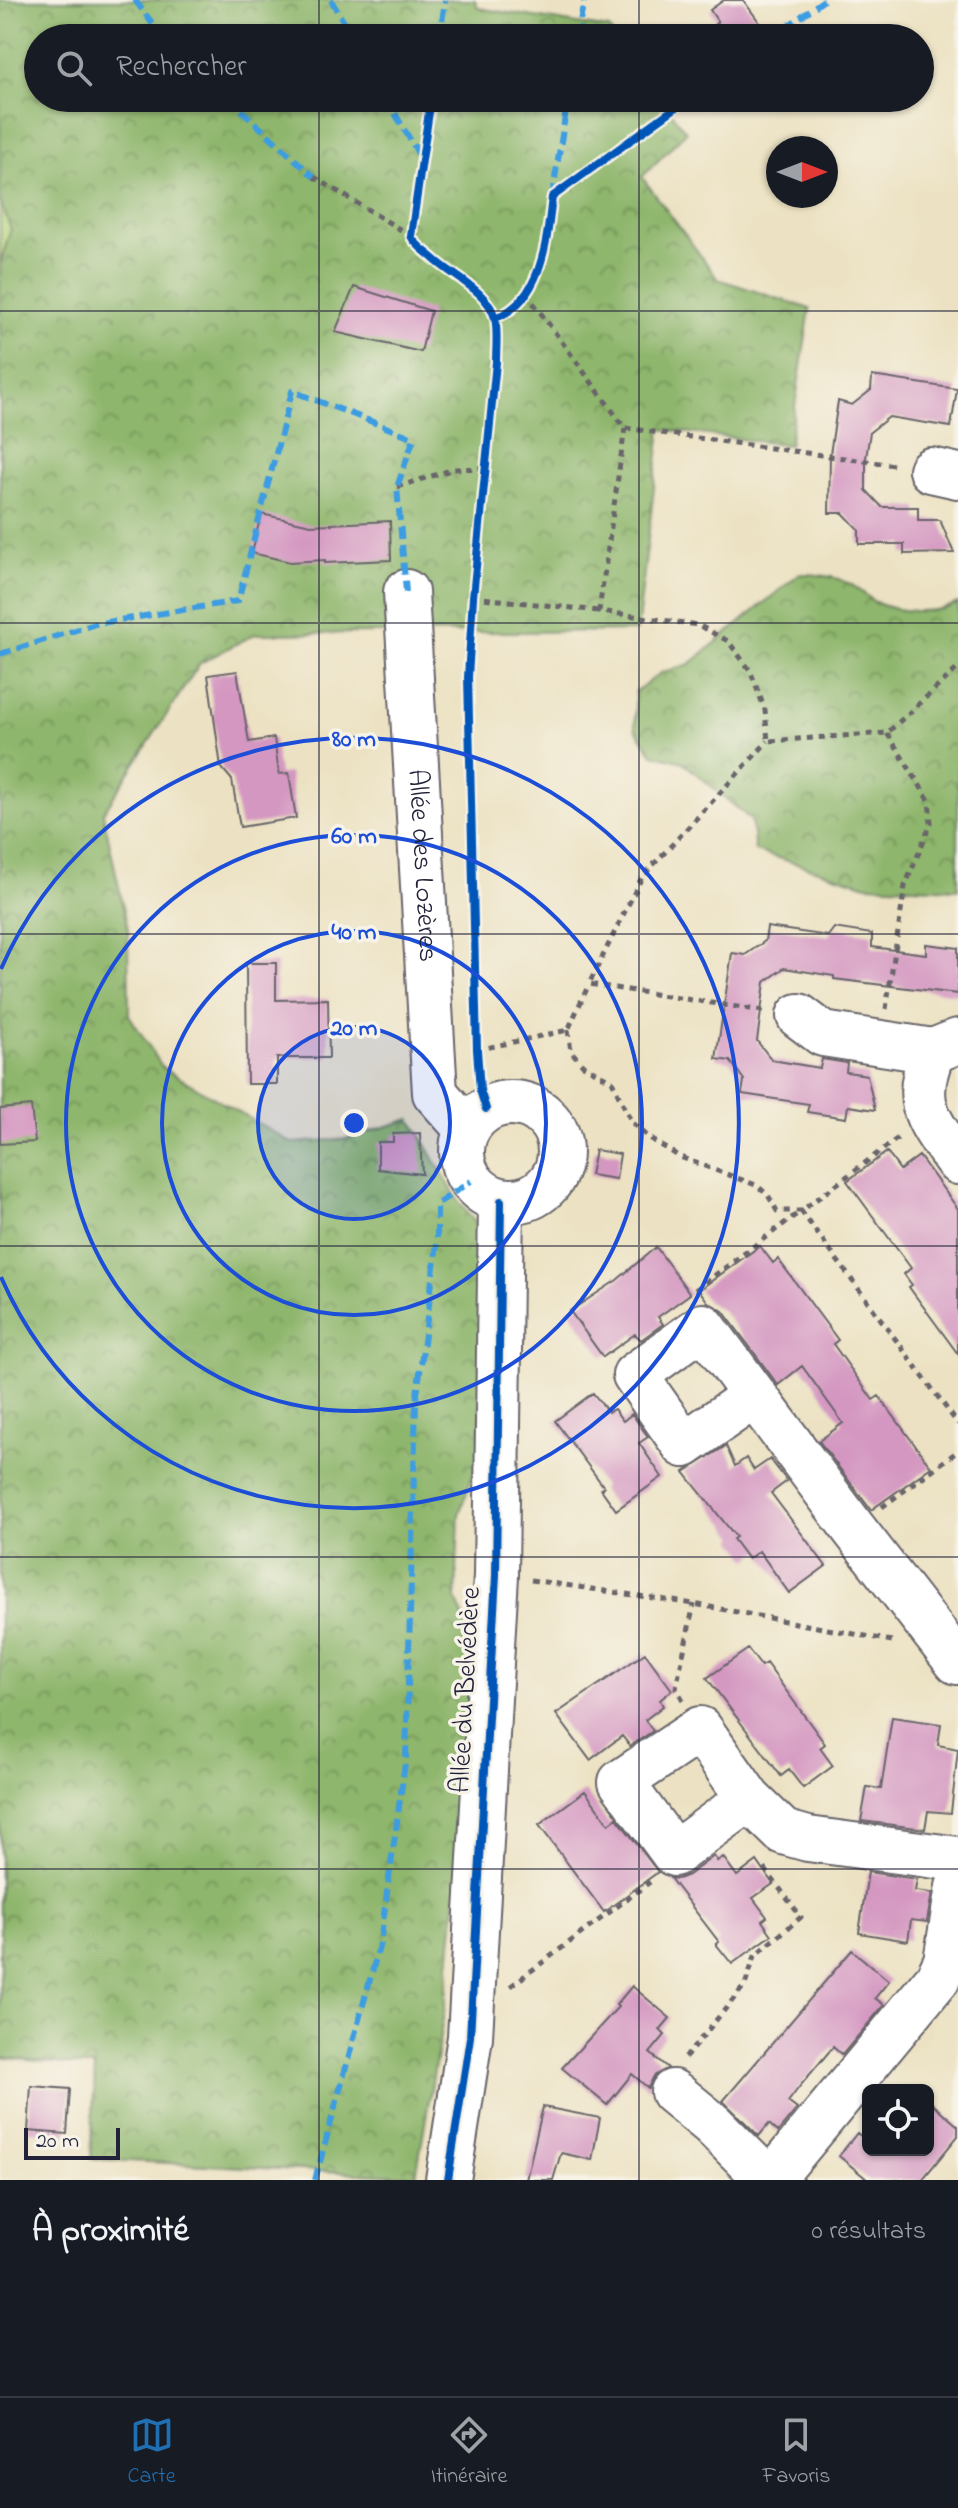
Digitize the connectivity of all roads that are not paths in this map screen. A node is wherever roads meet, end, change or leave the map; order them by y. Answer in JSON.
{"nodes":[{"id":1,"x":406,"y":592,"type":"dead end"},
{"id":2,"x":799,"y":1016,"type":"road end"},
{"id":3,"x":945,"y":1046,"type":"edge"},
{"id":4,"x":467,"y":1129,"type":"junction"},
{"id":5,"x":958,"y":1162,"type":"edge"},
{"id":6,"x":501,"y":1201,"type":"junction"},
{"id":7,"x":754,"y":1396,"type":"junction"},
{"id":8,"x":952,"y":1655,"type":"edge"},
{"id":9,"x":738,"y":1807,"type":"junction"},
{"id":10,"x":958,"y":1859,"type":"edge"},
{"id":11,"x":958,"y":1887,"type":"edge"},
{"id":12,"x":673,"y":2092,"type":"road end"},
{"id":13,"x":448,"y":2180,"type":"edge"},
{"id":14,"x":770,"y":2180,"type":"edge"}],
"edges":[{"from":1,"to":4,"type":"street","name":"Allée des Lozères"},
{"from":2,"to":3,"type":"street"},
{"from":3,"to":5,"type":"street"},
{"from":4,"to":6,"type":"street"},
{"from":4,"to":6,"type":"street"},
{"from":6,"to":13,"type":"street","name":"Allée du Belvédère"},
{"from":7,"to":7,"type":"street"},
{"from":7,"to":8,"type":"street"},
{"from":9,"to":9,"type":"street"},
{"from":9,"to":10,"type":"street"},
{"from":11,"to":14,"type":"street"},
{"from":12,"to":14,"type":"street"}]}
